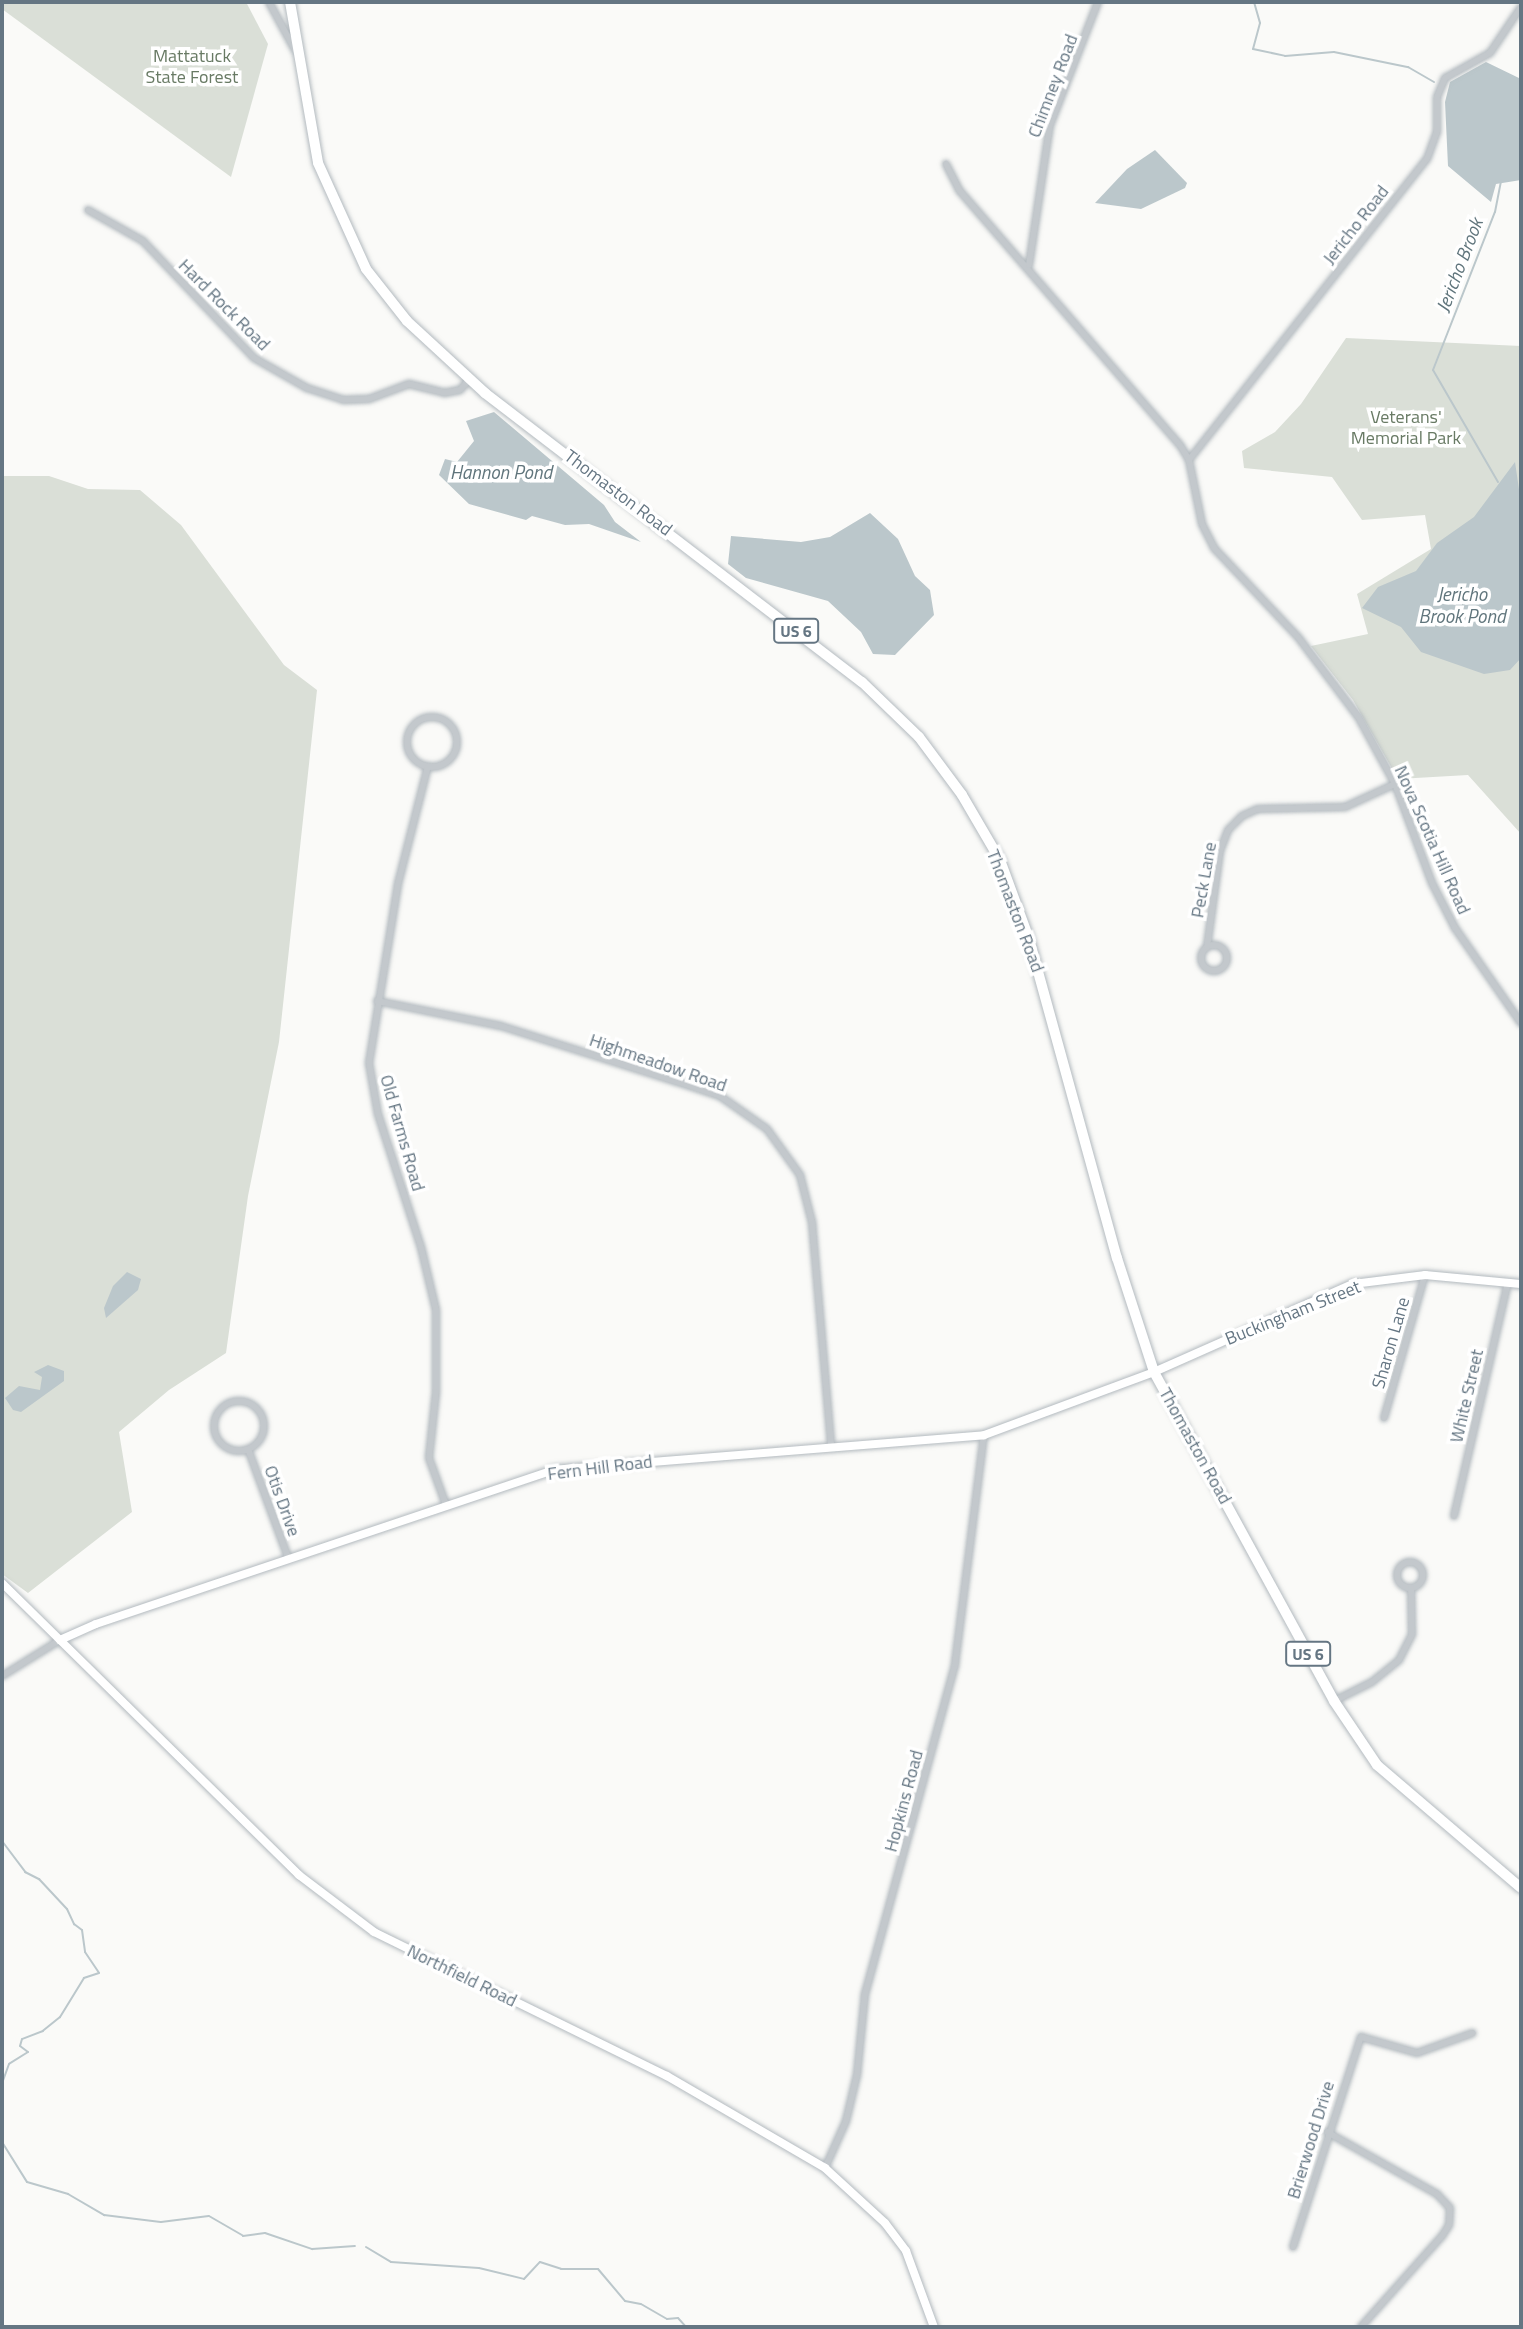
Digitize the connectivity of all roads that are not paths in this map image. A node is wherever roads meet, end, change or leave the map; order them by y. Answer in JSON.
{"nodes":[{"id":1,"x":269,"y":2,"type":"edge"},
{"id":2,"x":289,"y":2,"type":"edge"},
{"id":3,"x":1098,"y":2,"type":"edge"},
{"id":4,"x":1521,"y":7,"type":"edge"},
{"id":5,"x":298,"y":57,"type":"junction"},
{"id":6,"x":946,"y":164,"type":"dead end"},
{"id":7,"x":88,"y":210,"type":"dead end"},
{"id":8,"x":1029,"y":265,"type":"junction"},
{"id":9,"x":469,"y":380,"type":"junction"},
{"id":10,"x":1189,"y":460,"type":"junction"},
{"id":11,"x":428,"y":766,"type":"junction"},
{"id":12,"x":1395,"y":784,"type":"junction"},
{"id":13,"x":1207,"y":947,"type":"junction"},
{"id":14,"x":377,"y":1001,"type":"junction"},
{"id":15,"x":1521,"y":1023,"type":"edge"},
{"id":16,"x":1424,"y":1275,"type":"junction"},
{"id":17,"x":1508,"y":1282,"type":"junction"},
{"id":18,"x":1521,"y":1284,"type":"edge"},
{"id":19,"x":1154,"y":1372,"type":"junction"},
{"id":20,"x":1384,"y":1418,"type":"dead end"},
{"id":21,"x":984,"y":1435,"type":"junction"},
{"id":22,"x":831,"y":1445,"type":"junction"},
{"id":23,"x":248,"y":1449,"type":"junction"},
{"id":24,"x":446,"y":1505,"type":"junction"},
{"id":25,"x":1454,"y":1516,"type":"dead end"},
{"id":26,"x":289,"y":1562,"type":"junction"},
{"id":27,"x":2,"y":1583,"type":"edge"},
{"id":28,"x":1411,"y":1588,"type":"junction"},
{"id":29,"x":60,"y":1640,"type":"junction"},
{"id":30,"x":2,"y":1676,"type":"edge"},
{"id":31,"x":1334,"y":1701,"type":"junction"},
{"id":32,"x":1521,"y":1888,"type":"edge"},
{"id":33,"x":1473,"y":2033,"type":"dead end"},
{"id":34,"x":1327,"y":2132,"type":"junction"},
{"id":35,"x":825,"y":2168,"type":"junction"},
{"id":36,"x":1293,"y":2247,"type":"dead end"},
{"id":37,"x":934,"y":2327,"type":"edge"},
{"id":38,"x":1362,"y":2327,"type":"edge"}],
"edges":[{"from":1,"to":5,"type":"street"},
{"from":2,"to":5,"type":"main road","name":"Thomaston Road","number":"US 6"},
{"from":3,"to":8,"type":"street","name":"Chimney Road"},
{"from":4,"to":10,"type":"street","name":"Jericho Road"},
{"from":5,"to":9,"type":"main road","name":"Thomaston Road","number":"US 6"},
{"from":6,"to":8,"type":"street"},
{"from":7,"to":9,"type":"street","name":"Hard Rock Road"},
{"from":8,"to":10,"type":"street"},
{"from":9,"to":19,"type":"main road","name":"Thomaston Road","number":"US 6"},
{"from":10,"to":12,"type":"street","name":"Nova Scotia Hill Road"},
{"from":11,"to":11,"type":"street"},
{"from":11,"to":14,"type":"street","name":"Old Farms Road"},
{"from":12,"to":13,"type":"street","name":"Peck Lane"},
{"from":12,"to":15,"type":"street","name":"Nova Scotia Hill Road"},
{"from":13,"to":13,"type":"street","name":"Peck Lane"},
{"from":14,"to":22,"type":"street","name":"Highmeadow Road"},
{"from":14,"to":24,"type":"street","name":"Old Farms Road"},
{"from":16,"to":17,"type":"street","name":"Buckingham Street"},
{"from":16,"to":19,"type":"street","name":"Buckingham Street"},
{"from":16,"to":20,"type":"street","name":"Sharon Lane"},
{"from":17,"to":18,"type":"street","name":"Buckingham Street"},
{"from":17,"to":25,"type":"street","name":"White Street"},
{"from":19,"to":21,"type":"street","name":"Fern Hill Road"},
{"from":19,"to":31,"type":"main road","name":"Thomaston Road","number":"US 6"},
{"from":21,"to":22,"type":"street","name":"Fern Hill Road"},
{"from":21,"to":35,"type":"street","name":"Hopkins Road"},
{"from":22,"to":24,"type":"street","name":"Fern Hill Road"},
{"from":23,"to":23,"type":"street","name":"Otis Drive"},
{"from":23,"to":26,"type":"street","name":"Otis Drive"},
{"from":24,"to":26,"type":"street","name":"Fern Hill Road"},
{"from":26,"to":29,"type":"street","name":"Fern Hill Road"},
{"from":27,"to":29,"type":"street","name":"Northfield Road"},
{"from":28,"to":28,"type":"street"},
{"from":28,"to":31,"type":"street"},
{"from":29,"to":30,"type":"street"},
{"from":29,"to":35,"type":"street","name":"Northfield Road"},
{"from":31,"to":32,"type":"main road","name":"Thomaston Road","number":"US 6"},
{"from":33,"to":34,"type":"street","name":"Brierwood Drive"},
{"from":34,"to":36,"type":"street","name":"Brierwood Drive"},
{"from":34,"to":38,"type":"street"},
{"from":35,"to":37,"type":"street","name":"Northfield Road"}]}
